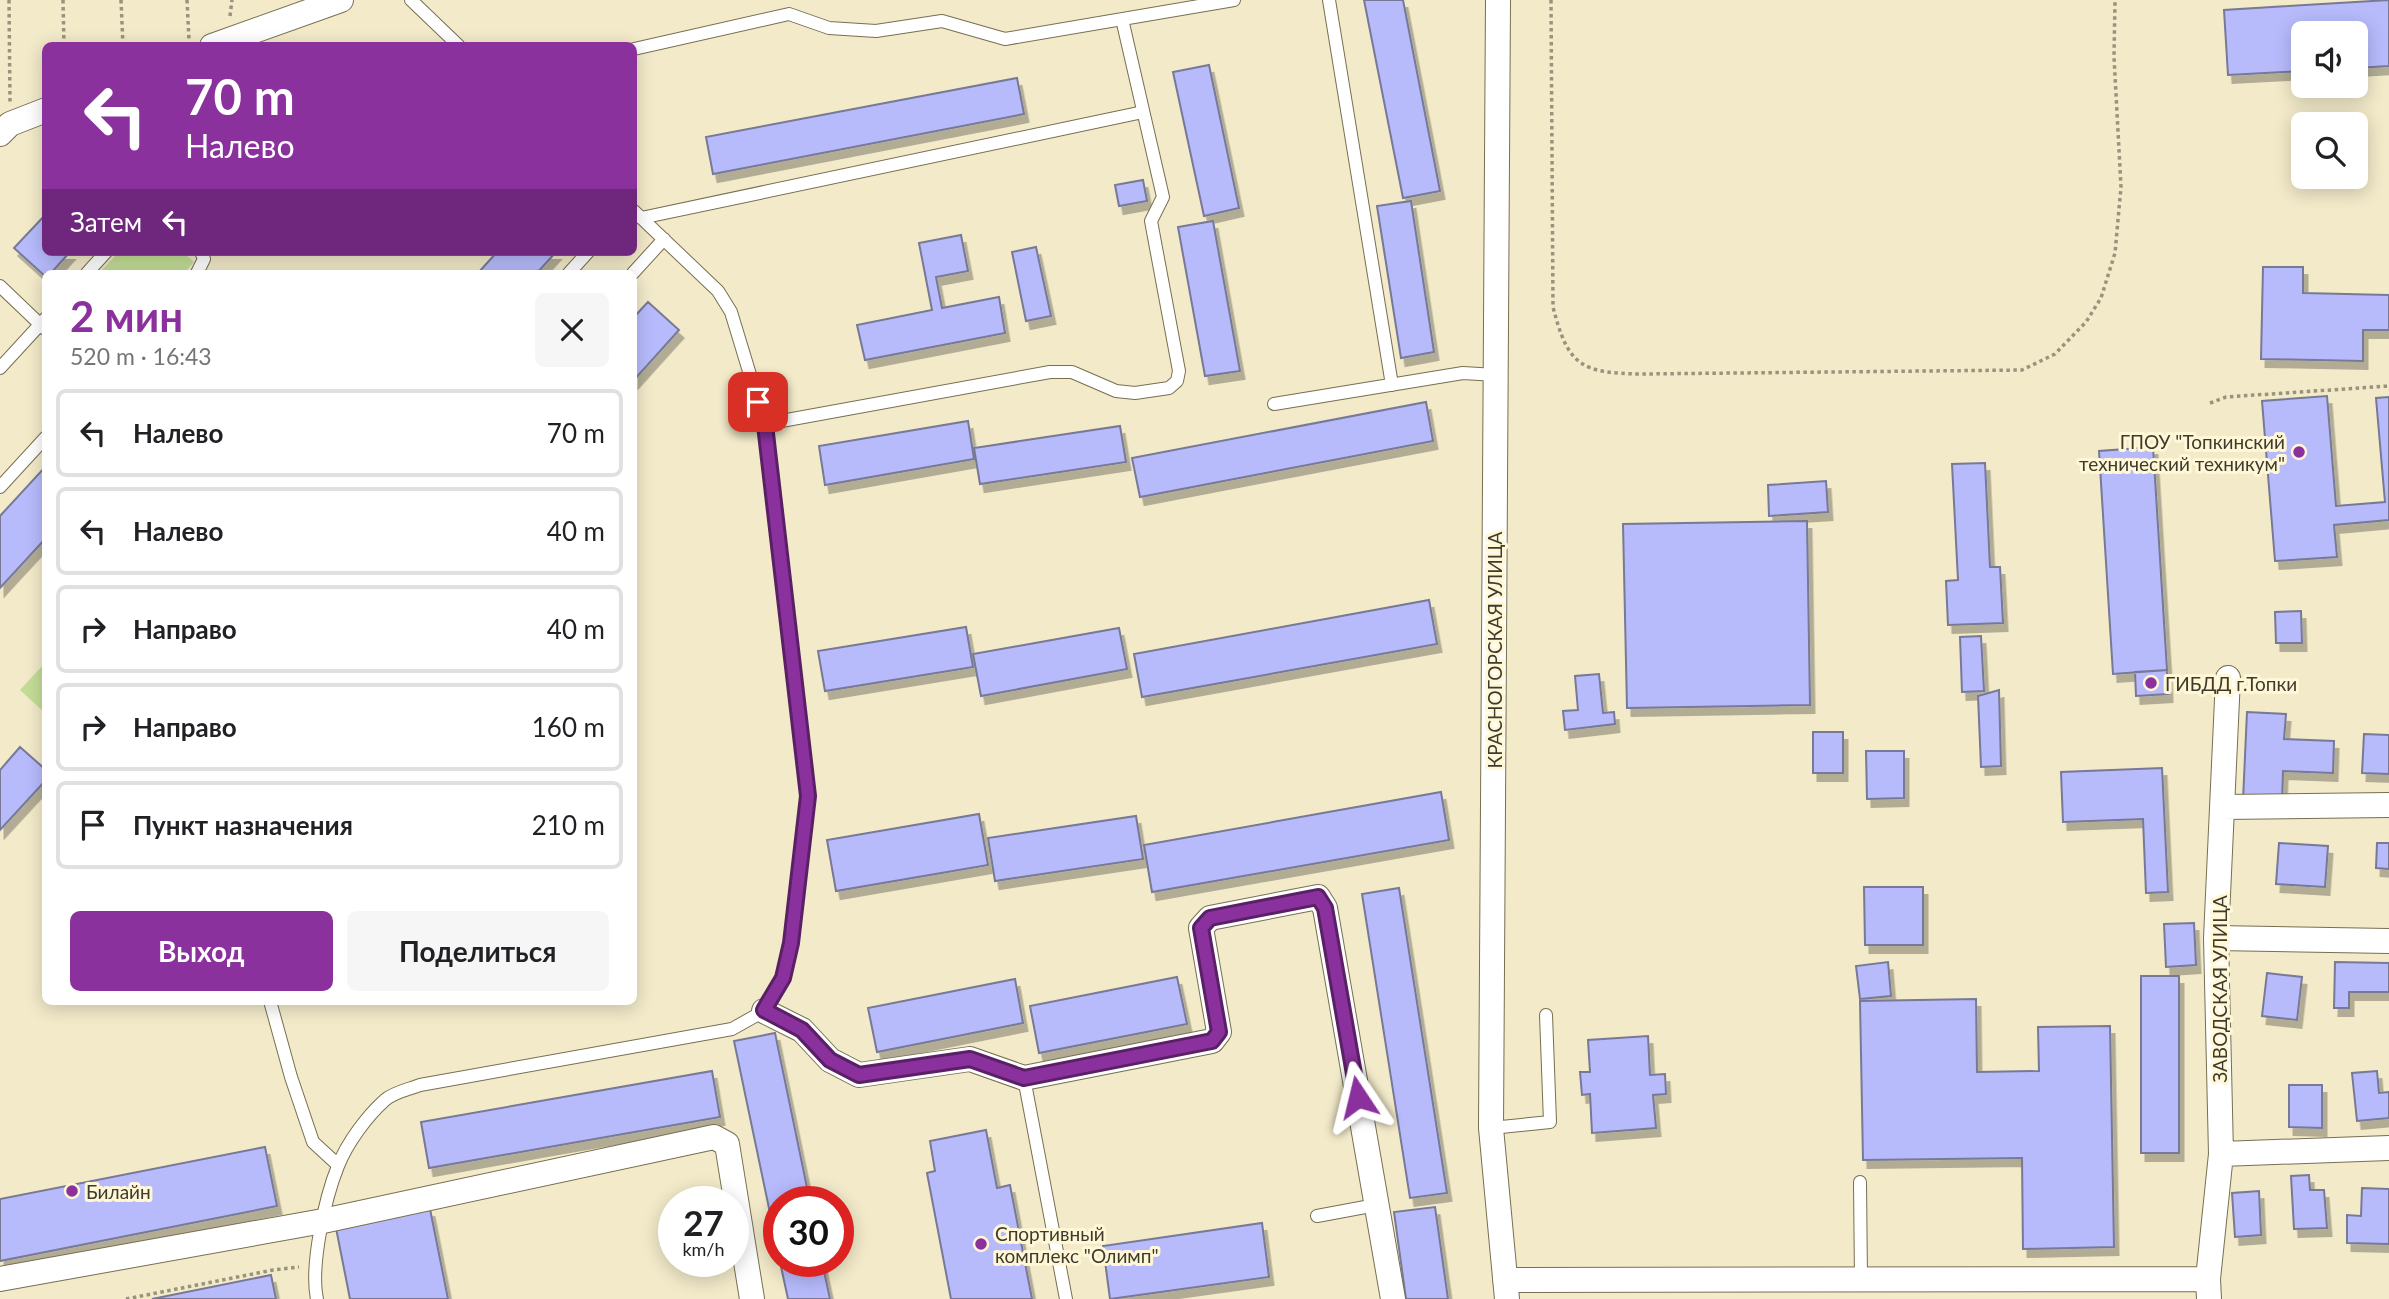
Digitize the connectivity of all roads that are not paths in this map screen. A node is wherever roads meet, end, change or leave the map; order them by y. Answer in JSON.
{"nodes":[{"id":1,"x":341,"y":0,"type":"edge"},
{"id":2,"x":411,"y":0,"type":"edge"},
{"id":3,"x":1234,"y":0,"type":"edge"},
{"id":4,"x":1329,"y":0,"type":"edge"},
{"id":5,"x":1498,"y":0,"type":"edge"},
{"id":6,"x":1122,"y":19,"type":"junction"},
{"id":7,"x":223,"y":42,"type":"edge"},
{"id":8,"x":455,"y":42,"type":"edge"},
{"id":9,"x":637,"y":48,"type":"edge"},
{"id":10,"x":42,"y":112,"type":"edge"},
{"id":11,"x":1143,"y":112,"type":"junction"},
{"id":12,"x":5,"y":129,"type":"edge"},
{"id":13,"x":637,"y":214,"type":"edge"},
{"id":14,"x":664,"y":239,"type":"junction"},
{"id":15,"x":102,"y":256,"type":"edge"},
{"id":16,"x":584,"y":256,"type":"edge"},
{"id":17,"x":90,"y":270,"type":"edge"},
{"id":18,"x":572,"y":270,"type":"edge"},
{"id":19,"x":636,"y":270,"type":"edge"},
{"id":20,"x":0,"y":286,"type":"edge"},
{"id":21,"x":42,"y":322,"type":"edge"},
{"id":22,"x":42,"y":326,"type":"edge"},
{"id":23,"x":0,"y":368,"type":"edge"},
{"id":24,"x":1496,"y":375,"type":"junction"},
{"id":25,"x":1392,"y":385,"type":"junction"},
{"id":26,"x":1273,"y":404,"type":"dead end"},
{"id":27,"x":765,"y":425,"type":"junction"},
{"id":28,"x":42,"y":441,"type":"edge"},
{"id":29,"x":0,"y":487,"type":"edge"},
{"id":30,"x":2228,"y":678,"type":"dead end"},
{"id":31,"x":2389,"y":805,"type":"edge"},
{"id":32,"x":2222,"y":807,"type":"junction"},
{"id":33,"x":2216,"y":938,"type":"junction"},
{"id":34,"x":2389,"y":942,"type":"edge"},
{"id":35,"x":271,"y":1005,"type":"edge"},
{"id":36,"x":764,"y":1010,"type":"junction"},
{"id":37,"x":1546,"y":1015,"type":"dead end"},
{"id":38,"x":1024,"y":1078,"type":"junction"},
{"id":39,"x":1491,"y":1128,"type":"junction"},
{"id":40,"x":2389,"y":1148,"type":"edge"},
{"id":41,"x":2221,"y":1154,"type":"junction"},
{"id":42,"x":338,"y":1165,"type":"junction"},
{"id":43,"x":1860,"y":1182,"type":"dead end"},
{"id":44,"x":1376,"y":1205,"type":"junction"},
{"id":45,"x":1317,"y":1216,"type":"dead end"},
{"id":46,"x":323,"y":1221,"type":"junction"},
{"id":47,"x":0,"y":1279,"type":"edge"},
{"id":48,"x":1861,"y":1280,"type":"junction"},
{"id":49,"x":1506,"y":1289,"type":"edge"},
{"id":50,"x":2208,"y":1289,"type":"edge"},
{"id":51,"x":317,"y":1299,"type":"edge"},
{"id":52,"x":752,"y":1299,"type":"edge"},
{"id":53,"x":1066,"y":1299,"type":"edge"},
{"id":54,"x":1393,"y":1299,"type":"edge"}],
"edges":[{"from":1,"to":7,"type":"street"},
{"from":2,"to":8,"type":"lane"},
{"from":3,"to":6,"type":"lane"},
{"from":4,"to":25,"type":"lane"},
{"from":5,"to":24,"type":"street","name":"КРАСНОГОРСКАЯ УЛИЦА"},
{"from":6,"to":9,"type":"lane"},
{"from":6,"to":11,"type":"lane"},
{"from":10,"to":12,"type":"street"},
{"from":11,"to":13,"type":"lane"},
{"from":11,"to":27,"type":"lane"},
{"from":13,"to":14,"type":"lane"},
{"from":14,"to":19,"type":"lane"},
{"from":14,"to":27,"type":"lane"},
{"from":15,"to":17,"type":"lane"},
{"from":16,"to":18,"type":"lane"},
{"from":20,"to":21,"type":"lane"},
{"from":22,"to":23,"type":"lane"},
{"from":24,"to":25,"type":"lane"},
{"from":24,"to":39,"type":"street","name":"КРАСНОГОРСКАЯ УЛИЦА"},
{"from":25,"to":26,"type":"lane"},
{"from":27,"to":36,"type":"lane"},
{"from":28,"to":29,"type":"lane"},
{"from":30,"to":32,"type":"street","name":"ЗАВОДСКАЯ УЛИЦА"},
{"from":31,"to":32,"type":"street"},
{"from":32,"to":33,"type":"street","name":"ЗАВОДСКАЯ УЛИЦА"},
{"from":33,"to":34,"type":"street"},
{"from":33,"to":41,"type":"street","name":"ЗАВОДСКАЯ УЛИЦА"},
{"from":35,"to":42,"type":"lane"},
{"from":36,"to":38,"type":"street"},
{"from":36,"to":42,"type":"lane"},
{"from":37,"to":39,"type":"lane"},
{"from":38,"to":44,"type":"street"},
{"from":38,"to":53,"type":"lane"},
{"from":39,"to":49,"type":"street","name":"КРАСНОГОРСКАЯ УЛИЦА"},
{"from":40,"to":41,"type":"street"},
{"from":41,"to":50,"type":"street","name":"ЗАВОДСКАЯ УЛИЦА"},
{"from":42,"to":46,"type":"lane"},
{"from":43,"to":48,"type":"lane"},
{"from":44,"to":45,"type":"lane"},
{"from":44,"to":54,"type":"street"},
{"from":46,"to":47,"type":"street"},
{"from":46,"to":51,"type":"lane"},
{"from":46,"to":52,"type":"street"},
{"from":48,"to":49,"type":"street"},
{"from":48,"to":50,"type":"street"}]}
